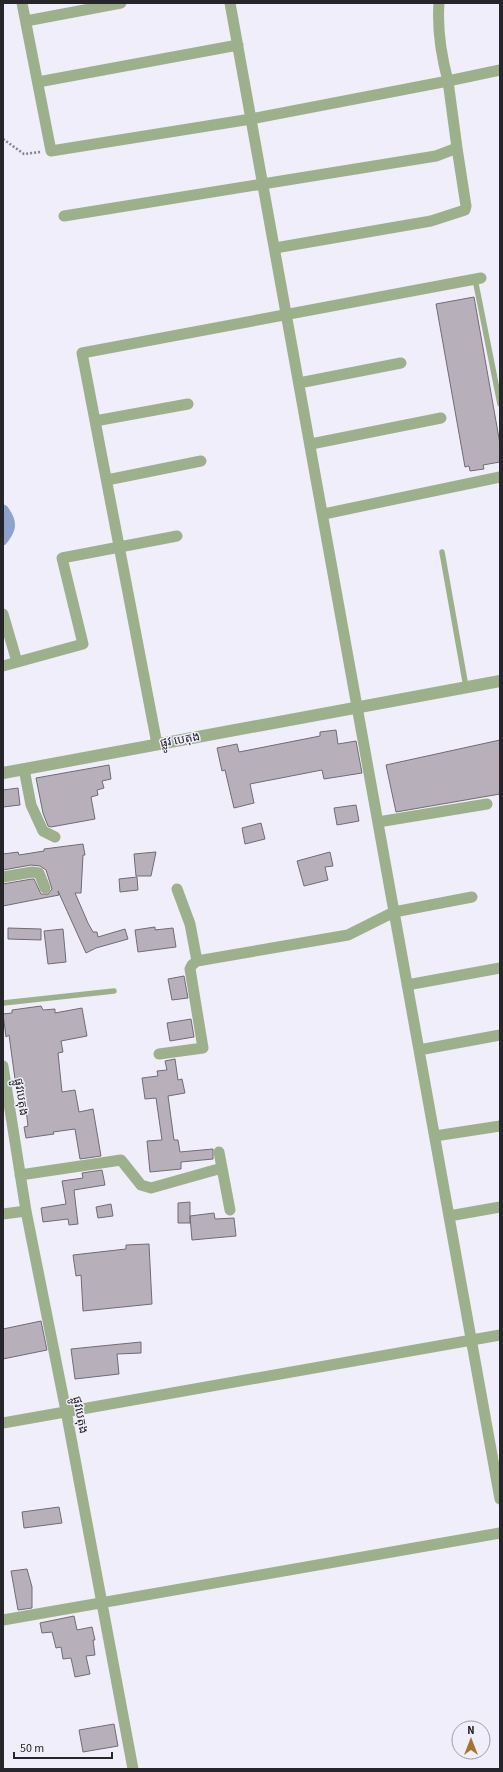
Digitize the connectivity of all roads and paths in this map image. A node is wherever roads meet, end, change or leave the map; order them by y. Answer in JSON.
{"nodes":[{"id":1,"x":22,"y":3,"type":"edge"},
{"id":2,"x":121,"y":3,"type":"edge"},
{"id":3,"x":230,"y":3,"type":"edge"},
{"id":4,"x":439,"y":3,"type":"edge"},
{"id":5,"x":26,"y":21,"type":"junction"},
{"id":6,"x":238,"y":45,"type":"junction"},
{"id":7,"x":500,"y":70,"type":"edge"},
{"id":8,"x":448,"y":81,"type":"junction"},
{"id":9,"x":38,"y":82,"type":"junction"},
{"id":10,"x":251,"y":119,"type":"junction"},
{"id":11,"x":3,"y":139,"type":"edge"},
{"id":12,"x":458,"y":148,"type":"junction"},
{"id":13,"x":51,"y":151,"type":"junction"},
{"id":14,"x":263,"y":183,"type":"junction"},
{"id":15,"x":64,"y":216,"type":"dead end"},
{"id":16,"x":275,"y":248,"type":"junction"},
{"id":17,"x":478,"y":278,"type":"joint"},
{"id":18,"x":286,"y":314,"type":"junction"},
{"id":19,"x":401,"y":364,"type":"dead end"},
{"id":20,"x":299,"y":383,"type":"junction"},
{"id":21,"x":188,"y":404,"type":"dead end"},
{"id":22,"x":500,"y":404,"type":"edge"},
{"id":23,"x":441,"y":418,"type":"dead end"},
{"id":24,"x":95,"y":421,"type":"junction"},
{"id":25,"x":311,"y":444,"type":"junction"},
{"id":26,"x":201,"y":461,"type":"dead end"},
{"id":27,"x":500,"y":476,"type":"edge"},
{"id":28,"x":107,"y":480,"type":"junction"},
{"id":29,"x":324,"y":514,"type":"junction"},
{"id":30,"x":177,"y":536,"type":"dead end"},
{"id":31,"x":119,"y":546,"type":"junction"},
{"id":32,"x":442,"y":552,"type":"dead end"},
{"id":33,"x":3,"y":614,"type":"edge"},
{"id":34,"x":17,"y":662,"type":"junction"},
{"id":35,"x":3,"y":666,"type":"edge"},
{"id":36,"x":500,"y":681,"type":"edge"},
{"id":37,"x":466,"y":687,"type":"junction"},
{"id":38,"x":357,"y":707,"type":"junction"},
{"id":39,"x":157,"y":744,"type":"junction"},
{"id":40,"x":24,"y":769,"type":"junction"},
{"id":41,"x":3,"y":773,"type":"edge"},
{"id":42,"x":487,"y":804,"type":"dead end"},
{"id":43,"x":378,"y":822,"type":"junction"},
{"id":44,"x":55,"y":837,"type":"dead end"},
{"id":45,"x":3,"y":877,"type":"edge"},
{"id":46,"x":45,"y":888,"type":"dead end"},
{"id":47,"x":176,"y":889,"type":"dead end"},
{"id":48,"x":472,"y":896,"type":"dead end"},
{"id":49,"x":394,"y":912,"type":"junction"},
{"id":50,"x":197,"y":961,"type":"junction"},
{"id":51,"x":500,"y":968,"type":"edge"},
{"id":52,"x":407,"y":985,"type":"junction"},
{"id":53,"x":114,"y":991,"type":"dead end"},
{"id":54,"x":3,"y":1003,"type":"edge"},
{"id":55,"x":500,"y":1035,"type":"edge"},
{"id":56,"x":419,"y":1050,"type":"junction"},
{"id":57,"x":159,"y":1054,"type":"dead end"},
{"id":58,"x":3,"y":1066,"type":"edge"},
{"id":59,"x":500,"y":1126,"type":"edge"},
{"id":60,"x":435,"y":1136,"type":"junction"},
{"id":61,"x":220,"y":1152,"type":"dead end"},
{"id":62,"x":222,"y":1168,"type":"junction"},
{"id":63,"x":20,"y":1175,"type":"junction"},
{"id":64,"x":500,"y":1207,"type":"edge"},
{"id":65,"x":230,"y":1210,"type":"dead end"},
{"id":66,"x":26,"y":1211,"type":"junction"},
{"id":67,"x":3,"y":1214,"type":"edge"},
{"id":68,"x":449,"y":1216,"type":"junction"},
{"id":69,"x":500,"y":1335,"type":"edge"},
{"id":70,"x":471,"y":1340,"type":"junction"},
{"id":71,"x":66,"y":1411,"type":"junction"},
{"id":72,"x":3,"y":1423,"type":"edge"},
{"id":73,"x":496,"y":1453,"type":"edge"},
{"id":74,"x":500,"y":1500,"type":"edge"},
{"id":75,"x":500,"y":1533,"type":"edge"},
{"id":76,"x":102,"y":1603,"type":"junction"},
{"id":77,"x":3,"y":1620,"type":"edge"},
{"id":78,"x":132,"y":1769,"type":"edge"}],
"edges":[{"from":1,"to":5,"type":"street"},
{"from":2,"to":5,"type":"street"},
{"from":3,"to":6,"type":"street"},
{"from":4,"to":8,"type":"street"},
{"from":5,"to":9,"type":"street"},
{"from":6,"to":9,"type":"street"},
{"from":6,"to":10,"type":"street"},
{"from":7,"to":8,"type":"street"},
{"from":8,"to":10,"type":"street"},
{"from":8,"to":12,"type":"street"},
{"from":9,"to":13,"type":"street"},
{"from":10,"to":13,"type":"street"},
{"from":10,"to":14,"type":"street"},
{"from":11,"to":13,"type":"path"},
{"from":12,"to":14,"type":"street"},
{"from":12,"to":16,"type":"street"},
{"from":14,"to":15,"type":"street"},
{"from":14,"to":16,"type":"street"},
{"from":16,"to":18,"type":"street"},
{"from":17,"to":18,"type":"street"},
{"from":17,"to":22,"type":"lane"},
{"from":18,"to":20,"type":"street"},
{"from":18,"to":24,"type":"street"},
{"from":19,"to":20,"type":"street"},
{"from":20,"to":25,"type":"street"},
{"from":21,"to":24,"type":"street"},
{"from":23,"to":25,"type":"street"},
{"from":24,"to":28,"type":"street"},
{"from":25,"to":29,"type":"street"},
{"from":26,"to":28,"type":"street"},
{"from":27,"to":29,"type":"street"},
{"from":28,"to":31,"type":"street"},
{"from":29,"to":38,"type":"street"},
{"from":30,"to":31,"type":"street"},
{"from":31,"to":34,"type":"street"},
{"from":31,"to":39,"type":"street"},
{"from":32,"to":37,"type":"lane"},
{"from":33,"to":34,"type":"street"},
{"from":34,"to":35,"type":"street"},
{"from":36,"to":37,"type":"street","name":"ផ្លូវ បេតុង"},
{"from":37,"to":38,"type":"street","name":"ផ្លូវ បេតុង"},
{"from":38,"to":39,"type":"street","name":"ផ្លូវ បេតុង"},
{"from":38,"to":43,"type":"street"},
{"from":39,"to":40,"type":"street","name":"ផ្លូវ បេតុង"},
{"from":40,"to":41,"type":"street","name":"ផ្លូវ បេតុង"},
{"from":40,"to":44,"type":"street"},
{"from":42,"to":43,"type":"street"},
{"from":43,"to":49,"type":"street"},
{"from":45,"to":46,"type":"street"},
{"from":47,"to":50,"type":"street"},
{"from":48,"to":49,"type":"street"},
{"from":49,"to":50,"type":"street"},
{"from":49,"to":52,"type":"street"},
{"from":50,"to":57,"type":"street"},
{"from":51,"to":52,"type":"street"},
{"from":52,"to":56,"type":"street"},
{"from":53,"to":54,"type":"lane"},
{"from":55,"to":56,"type":"street"},
{"from":56,"to":60,"type":"street"},
{"from":58,"to":63,"type":"street","name":"ផ្លូវបេតុង"},
{"from":59,"to":60,"type":"street"},
{"from":60,"to":68,"type":"street"},
{"from":61,"to":62,"type":"street"},
{"from":62,"to":63,"type":"street"},
{"from":62,"to":65,"type":"street"},
{"from":63,"to":66,"type":"street","name":"ផ្លូវបេតុង"},
{"from":64,"to":68,"type":"street"},
{"from":66,"to":67,"type":"street"},
{"from":66,"to":71,"type":"street","name":"ផ្លូវបេតុង"},
{"from":68,"to":70,"type":"street"},
{"from":69,"to":70,"type":"street"},
{"from":70,"to":71,"type":"street"},
{"from":70,"to":73,"type":"street"},
{"from":71,"to":72,"type":"street"},
{"from":71,"to":76,"type":"street","name":"ផ្លូវបេតុង"},
{"from":73,"to":74,"type":"street"},
{"from":75,"to":76,"type":"street"},
{"from":76,"to":77,"type":"street"},
{"from":76,"to":78,"type":"street","name":"ផ្លូវបេតុង"}]}
